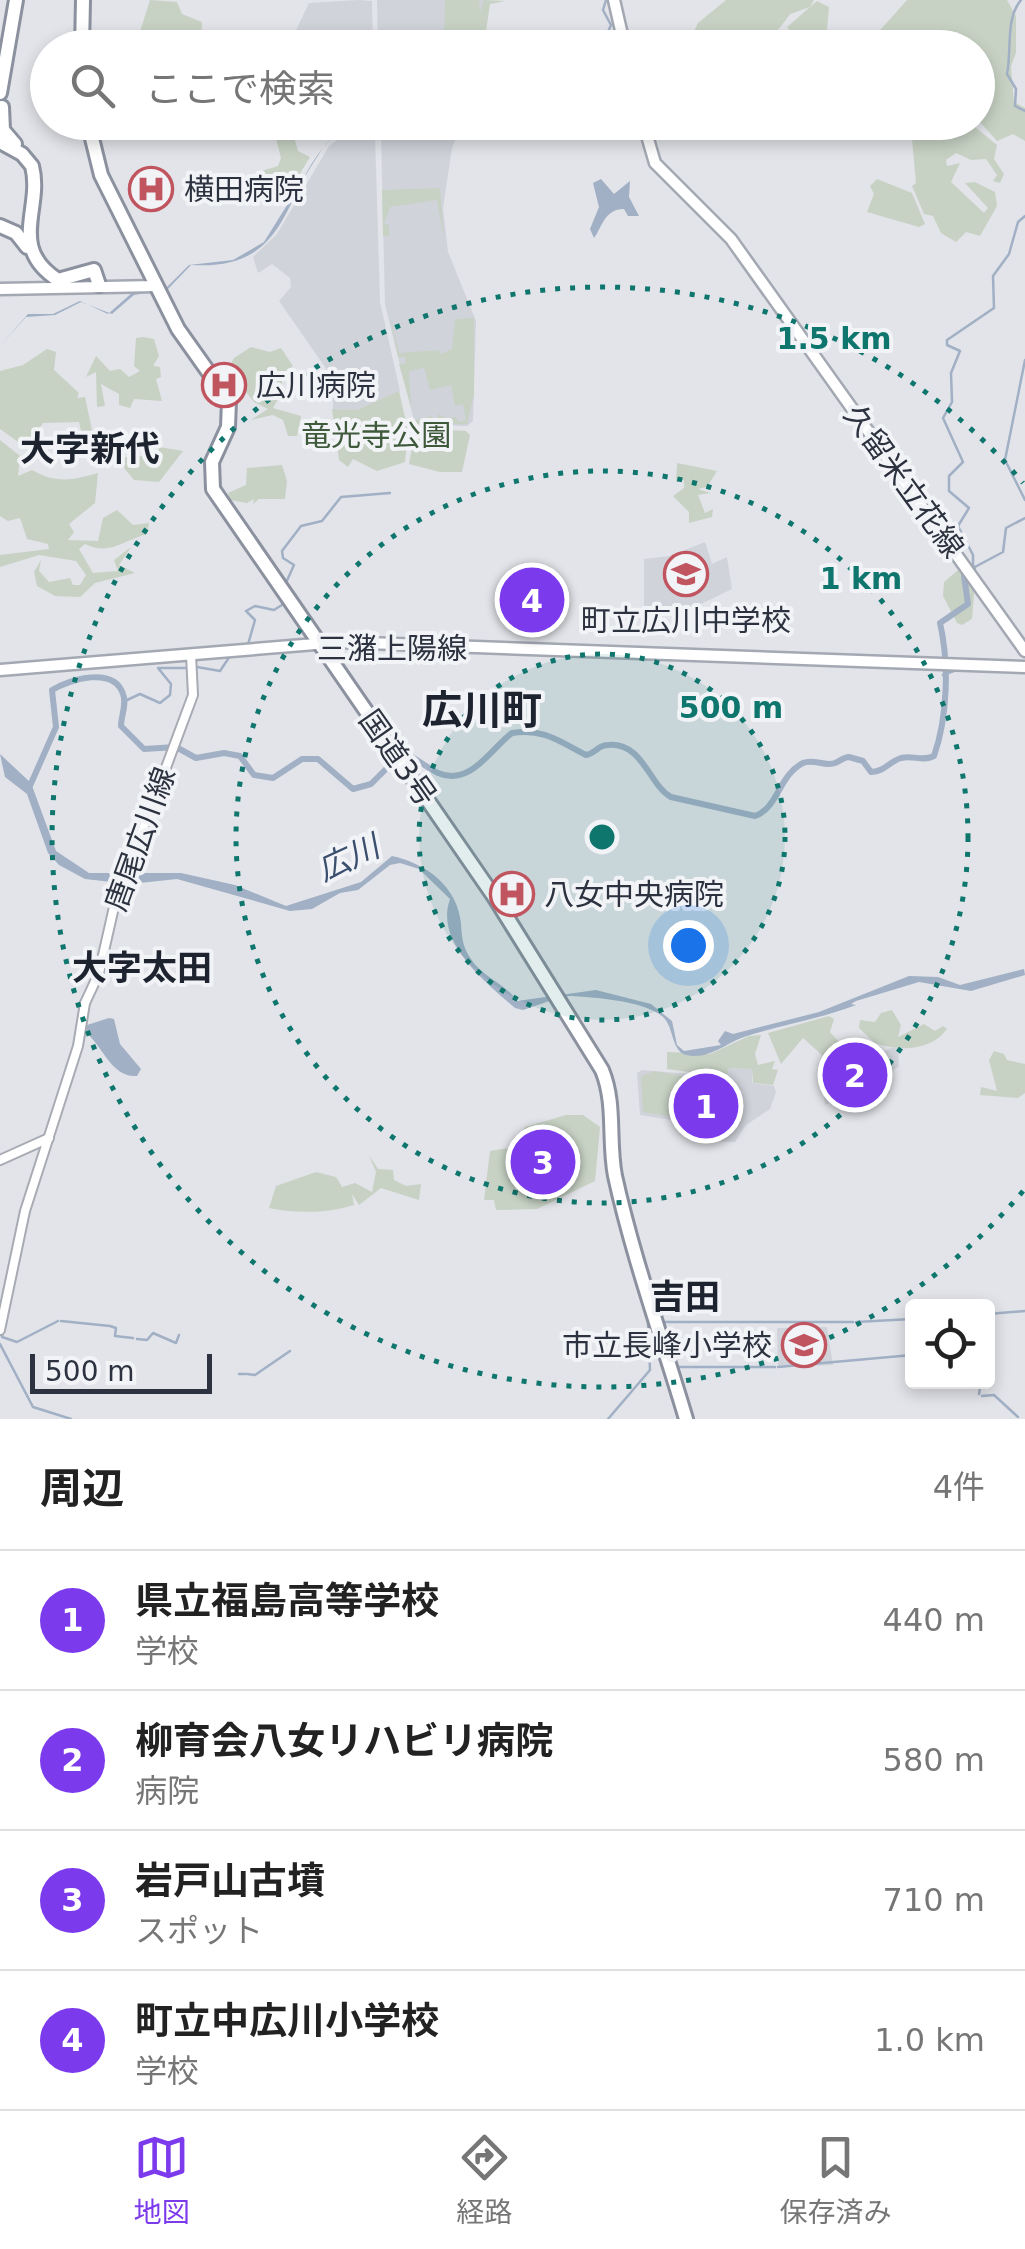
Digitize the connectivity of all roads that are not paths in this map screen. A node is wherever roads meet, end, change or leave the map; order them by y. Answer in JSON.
{"nodes":[{"id":1,"x":14,"y":0,"type":"edge"},
{"id":2,"x":83,"y":0,"type":"edge"},
{"id":3,"x":615,"y":2,"type":"edge"},
{"id":4,"x":82,"y":30,"type":"edge"},
{"id":5,"x":622,"y":30,"type":"edge"},
{"id":6,"x":0,"y":69,"type":"edge"},
{"id":7,"x":1,"y":106,"type":"edge"},
{"id":8,"x":92,"y":140,"type":"edge"},
{"id":9,"x":648,"y":140,"type":"edge"},
{"id":10,"x":3,"y":145,"type":"edge"},
{"id":11,"x":31,"y":200,"type":"junction"},
{"id":12,"x":0,"y":226,"type":"edge"},
{"id":13,"x":26,"y":247,"type":"junction"},
{"id":14,"x":96,"y":285,"type":"junction"},
{"id":15,"x":0,"y":289,"type":"edge"},
{"id":16,"x":158,"y":289,"type":"junction"},
{"id":17,"x":318,"y":644,"type":"junction"},
{"id":18,"x":1025,"y":652,"type":"edge"},
{"id":19,"x":192,"y":655,"type":"junction"},
{"id":20,"x":1025,"y":666,"type":"edge"},
{"id":21,"x":0,"y":670,"type":"edge"},
{"id":22,"x":49,"y":1138,"type":"junction"},
{"id":23,"x":0,"y":1160,"type":"edge"},
{"id":24,"x":0,"y":1330,"type":"edge"},
{"id":25,"x":686,"y":1419,"type":"edge"}],
"edges":[{"from":1,"to":6,"type":"highway"},
{"from":1,"to":7,"type":"highway"},
{"from":2,"to":4,"type":"highway"},
{"from":3,"to":5,"type":"main road"},
{"from":7,"to":11,"type":"highway"},
{"from":8,"to":16,"type":"highway","name":"国道3号"},
{"from":9,"to":18,"type":"main road","name":"久留米立花線"},
{"from":10,"to":11,"type":"highway"},
{"from":10,"to":13,"type":"highway"},
{"from":11,"to":14,"type":"highway"},
{"from":12,"to":13,"type":"highway"},
{"from":13,"to":14,"type":"highway"},
{"from":14,"to":15,"type":"main road"},
{"from":14,"to":16,"type":"main road"},
{"from":16,"to":17,"type":"highway","name":"国道3号"},
{"from":17,"to":19,"type":"main road","name":"三潴上陽線"},
{"from":17,"to":20,"type":"main road","name":"三潴上陽線"},
{"from":17,"to":25,"type":"highway","name":"国道3号"},
{"from":19,"to":21,"type":"main road","name":"三潴上陽線"},
{"from":19,"to":22,"type":"main road","name":"唐尾広川線"},
{"from":22,"to":23,"type":"main road"},
{"from":22,"to":24,"type":"main road","name":"唐尾広川線"}]}
